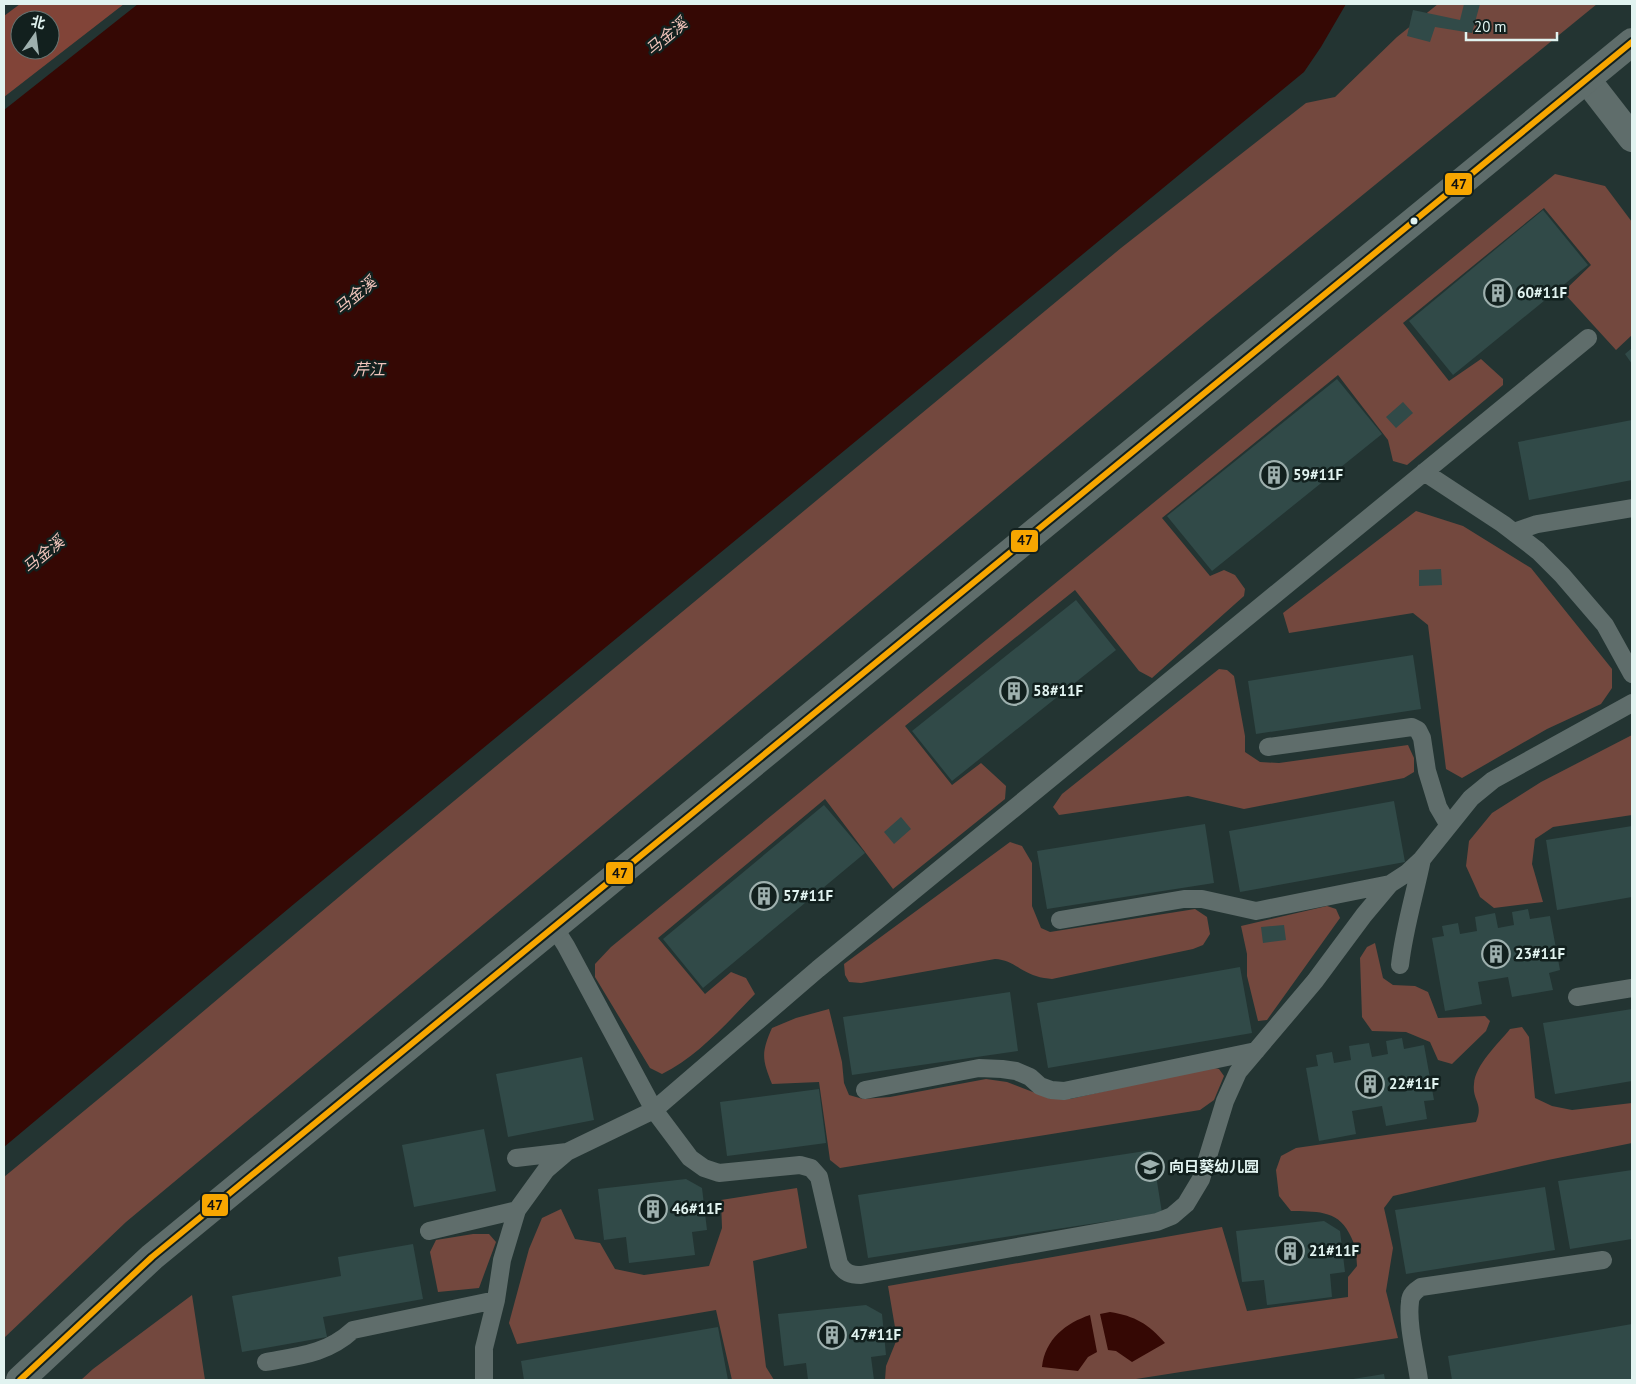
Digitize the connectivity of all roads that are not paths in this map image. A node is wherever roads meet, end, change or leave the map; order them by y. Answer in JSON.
{"nodes":[{"id":1,"x":1630,"y":43,"type":"edge"},
{"id":2,"x":1587,"y":80,"type":"junction"},
{"id":3,"x":1632,"y":138,"type":"edge"},
{"id":4,"x":1588,"y":338,"type":"dead end"},
{"id":5,"x":1424,"y":472,"type":"junction"},
{"id":6,"x":1632,"y":508,"type":"edge"},
{"id":7,"x":1514,"y":532,"type":"junction"},
{"id":8,"x":1627,"y":655,"type":"edge"},
{"id":9,"x":1632,"y":674,"type":"edge"},
{"id":10,"x":1632,"y":703,"type":"edge"},
{"id":11,"x":1268,"y":746,"type":"dead end"},
{"id":12,"x":1448,"y":824,"type":"junction"},
{"id":13,"x":1422,"y":859,"type":"junction"},
{"id":14,"x":1390,"y":884,"type":"junction"},
{"id":15,"x":1060,"y":920,"type":"dead end"},
{"id":16,"x":554,"y":927,"type":"junction"},
{"id":17,"x":1400,"y":965,"type":"dead end"},
{"id":18,"x":1632,"y":988,"type":"edge"},
{"id":19,"x":1576,"y":996,"type":"dead end"},
{"id":20,"x":1256,"y":1050,"type":"junction"},
{"id":21,"x":865,"y":1090,"type":"dead end"},
{"id":22,"x":654,"y":1110,"type":"junction"},
{"id":23,"x":567,"y":1152,"type":"junction"},
{"id":24,"x":516,"y":1158,"type":"dead end"},
{"id":25,"x":517,"y":1210,"type":"junction"},
{"id":26,"x":429,"y":1231,"type":"dead end"},
{"id":27,"x":1603,"y":1260,"type":"dead end"},
{"id":28,"x":496,"y":1300,"type":"junction"},
{"id":29,"x":266,"y":1362,"type":"dead end"},
{"id":30,"x":20,"y":1380,"type":"edge"},
{"id":31,"x":484,"y":1380,"type":"edge"},
{"id":32,"x":1419,"y":1380,"type":"edge"}],
"edges":[{"from":1,"to":2,"type":"street"},
{"from":2,"to":3,"type":"street"},
{"from":2,"to":16,"type":"street"},
{"from":4,"to":5,"type":"lane"},
{"from":5,"to":7,"type":"lane"},
{"from":5,"to":22,"type":"lane"},
{"from":6,"to":7,"type":"lane"},
{"from":7,"to":8,"type":"lane"},
{"from":8,"to":9,"type":"lane"},
{"from":10,"to":12,"type":"lane"},
{"from":11,"to":12,"type":"lane"},
{"from":12,"to":13,"type":"lane"},
{"from":13,"to":14,"type":"lane"},
{"from":13,"to":17,"type":"lane"},
{"from":14,"to":15,"type":"lane"},
{"from":14,"to":20,"type":"lane"},
{"from":16,"to":22,"type":"lane"},
{"from":16,"to":30,"type":"street"},
{"from":18,"to":19,"type":"lane"},
{"from":20,"to":21,"type":"lane"},
{"from":20,"to":22,"type":"lane"},
{"from":22,"to":23,"type":"lane"},
{"from":23,"to":24,"type":"lane"},
{"from":23,"to":25,"type":"lane"},
{"from":25,"to":26,"type":"lane"},
{"from":25,"to":28,"type":"lane"},
{"from":27,"to":32,"type":"lane"},
{"from":28,"to":29,"type":"lane"},
{"from":28,"to":31,"type":"lane"}]}
